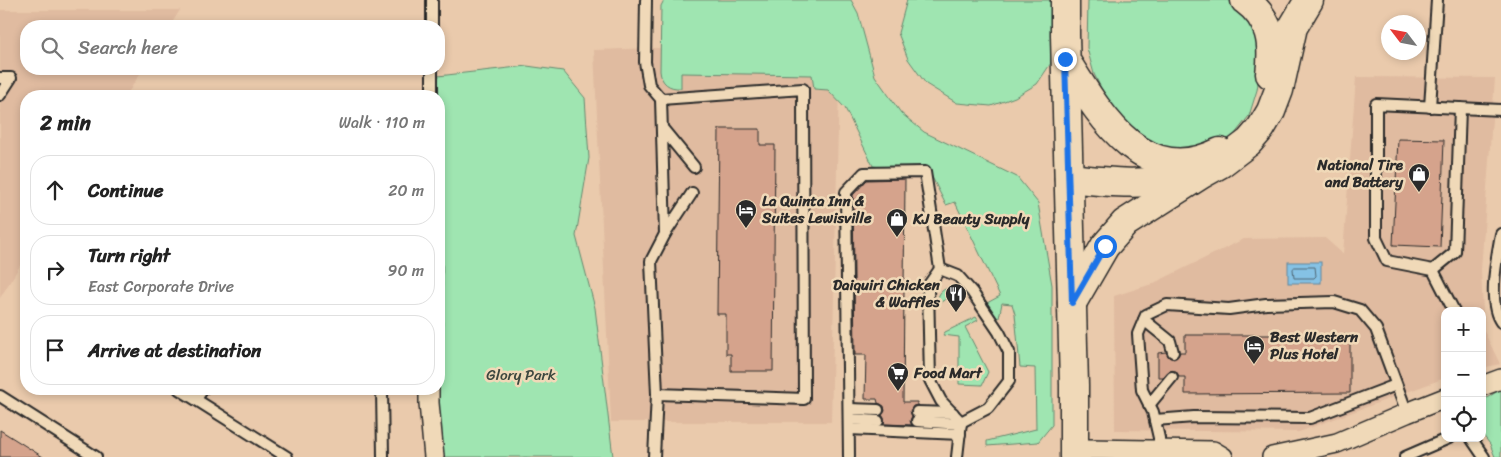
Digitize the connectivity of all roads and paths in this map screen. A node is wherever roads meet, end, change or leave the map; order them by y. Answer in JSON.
{"nodes":[{"id":1,"x":432,"y":0,"type":"edge"},
{"id":2,"x":646,"y":0,"type":"edge"},
{"id":3,"x":1065,"y":0,"type":"edge"},
{"id":4,"x":1245,"y":0,"type":"edge"},
{"id":5,"x":1309,"y":0,"type":"edge"},
{"id":6,"x":1437,"y":0,"type":"edge"},
{"id":7,"x":432,"y":20,"type":"edge"},
{"id":8,"x":1065,"y":47,"type":"junction"},
{"id":9,"x":432,"y":75,"type":"edge"},
{"id":10,"x":0,"y":78,"type":"edge"},
{"id":11,"x":432,"y":90,"type":"edge"},
{"id":12,"x":0,"y":95,"type":"edge"},
{"id":13,"x":661,"y":99,"type":"junction"},
{"id":14,"x":1430,"y":107,"type":"junction"},
{"id":15,"x":1460,"y":108,"type":"junction"},
{"id":16,"x":1501,"y":110,"type":"edge"},
{"id":17,"x":662,"y":128,"type":"junction"},
{"id":18,"x":694,"y":167,"type":"dead end"},
{"id":19,"x":1202,"y":174,"type":"junction"},
{"id":20,"x":1069,"y":178,"type":"junction"},
{"id":21,"x":692,"y":193,"type":"dead end"},
{"id":22,"x":665,"y":234,"type":"junction"},
{"id":23,"x":1501,"y":234,"type":"edge"},
{"id":24,"x":940,"y":269,"type":"junction"},
{"id":25,"x":1433,"y":270,"type":"junction"},
{"id":26,"x":1072,"y":303,"type":"junction"},
{"id":27,"x":1452,"y":307,"type":"edge"},
{"id":28,"x":1144,"y":320,"type":"junction"},
{"id":29,"x":1501,"y":322,"type":"edge"},
{"id":30,"x":1173,"y":352,"type":"dead end"},
{"id":31,"x":1172,"y":377,"type":"dead end"},
{"id":32,"x":1396,"y":385,"type":"junction"},
{"id":33,"x":656,"y":394,"type":"junction"},
{"id":34,"x":189,"y":395,"type":"edge"},
{"id":35,"x":199,"y":395,"type":"edge"},
{"id":36,"x":382,"y":395,"type":"edge"},
{"id":37,"x":429,"y":395,"type":"edge"},
{"id":38,"x":0,"y":396,"type":"edge"},
{"id":39,"x":196,"y":399,"type":"junction"},
{"id":40,"x":1441,"y":400,"type":"edge"},
{"id":41,"x":1149,"y":405,"type":"junction"},
{"id":42,"x":953,"y":413,"type":"junction"},
{"id":43,"x":1407,"y":413,"type":"junction"},
{"id":44,"x":878,"y":415,"type":"dead end"},
{"id":45,"x":849,"y":419,"type":"junction"},
{"id":46,"x":1155,"y":420,"type":"junction"},
{"id":47,"x":961,"y":426,"type":"junction"},
{"id":48,"x":1441,"y":441,"type":"edge"},
{"id":49,"x":1474,"y":442,"type":"edge"},
{"id":50,"x":1159,"y":450,"type":"junction"},
{"id":51,"x":1305,"y":454,"type":"edge"},
{"id":52,"x":96,"y":457,"type":"edge"},
{"id":53,"x":287,"y":457,"type":"edge"},
{"id":54,"x":383,"y":457,"type":"edge"},
{"id":55,"x":434,"y":457,"type":"edge"},
{"id":56,"x":654,"y":457,"type":"edge"},
{"id":57,"x":849,"y":457,"type":"edge"},
{"id":58,"x":957,"y":457,"type":"edge"},
{"id":59,"x":1076,"y":457,"type":"edge"},
{"id":60,"x":1223,"y":457,"type":"edge"},
{"id":61,"x":1272,"y":457,"type":"edge"},
{"id":62,"x":1404,"y":457,"type":"edge"},
{"id":63,"x":1484,"y":457,"type":"edge"}],
"edges":[{"from":1,"to":7,"type":"lane"},
{"from":2,"to":13,"type":"lane"},
{"from":3,"to":8,"type":"main road"},
{"from":4,"to":8,"type":"main road"},
{"from":5,"to":19,"type":"main road"},
{"from":6,"to":14,"type":"lane"},
{"from":8,"to":20,"type":"main road"},
{"from":9,"to":11,"type":"lane"},
{"from":10,"to":12,"type":"lane"},
{"from":13,"to":17,"type":"lane"},
{"from":13,"to":33,"type":"lane"},
{"from":14,"to":15,"type":"lane"},
{"from":14,"to":25,"type":"lane"},
{"from":15,"to":16,"type":"lane"},
{"from":15,"to":25,"type":"lane"},
{"from":17,"to":18,"type":"lane"},
{"from":17,"to":22,"type":"lane"},
{"from":19,"to":20,"type":"main road"},
{"from":19,"to":26,"type":"main road"},
{"from":20,"to":26,"type":"main road"},
{"from":21,"to":22,"type":"lane"},
{"from":22,"to":33,"type":"lane"},
{"from":23,"to":29,"type":"lane"},
{"from":24,"to":42,"type":"lane"},
{"from":24,"to":45,"type":"lane"},
{"from":24,"to":47,"type":"lane"},
{"from":25,"to":27,"type":"lane"},
{"from":26,"to":59,"type":"main road"},
{"from":28,"to":30,"type":"lane"},
{"from":28,"to":32,"type":"lane"},
{"from":28,"to":41,"type":"lane"},
{"from":31,"to":41,"type":"lane"},
{"from":32,"to":43,"type":"lane"},
{"from":32,"to":46,"type":"lane"},
{"from":33,"to":56,"type":"lane"},
{"from":34,"to":39,"type":"lane"},
{"from":35,"to":39,"type":"lane"},
{"from":36,"to":54,"type":"lane"},
{"from":37,"to":55,"type":"street"},
{"from":38,"to":52,"type":"lane"},
{"from":39,"to":53,"type":"lane"},
{"from":40,"to":43,"type":"street"},
{"from":41,"to":46,"type":"lane"},
{"from":42,"to":47,"type":"lane"},
{"from":42,"to":47,"type":"lane"},
{"from":43,"to":51,"type":"street"},
{"from":44,"to":45,"type":"lane"},
{"from":45,"to":47,"type":"lane"},
{"from":45,"to":57,"type":"lane"},
{"from":46,"to":50,"type":"lane"},
{"from":47,"to":58,"type":"lane"},
{"from":48,"to":62,"type":"lane"},
{"from":49,"to":63,"type":"lane"},
{"from":50,"to":59,"type":"street"},
{"from":50,"to":60,"type":"street"},
{"from":51,"to":61,"type":"street"}]}
